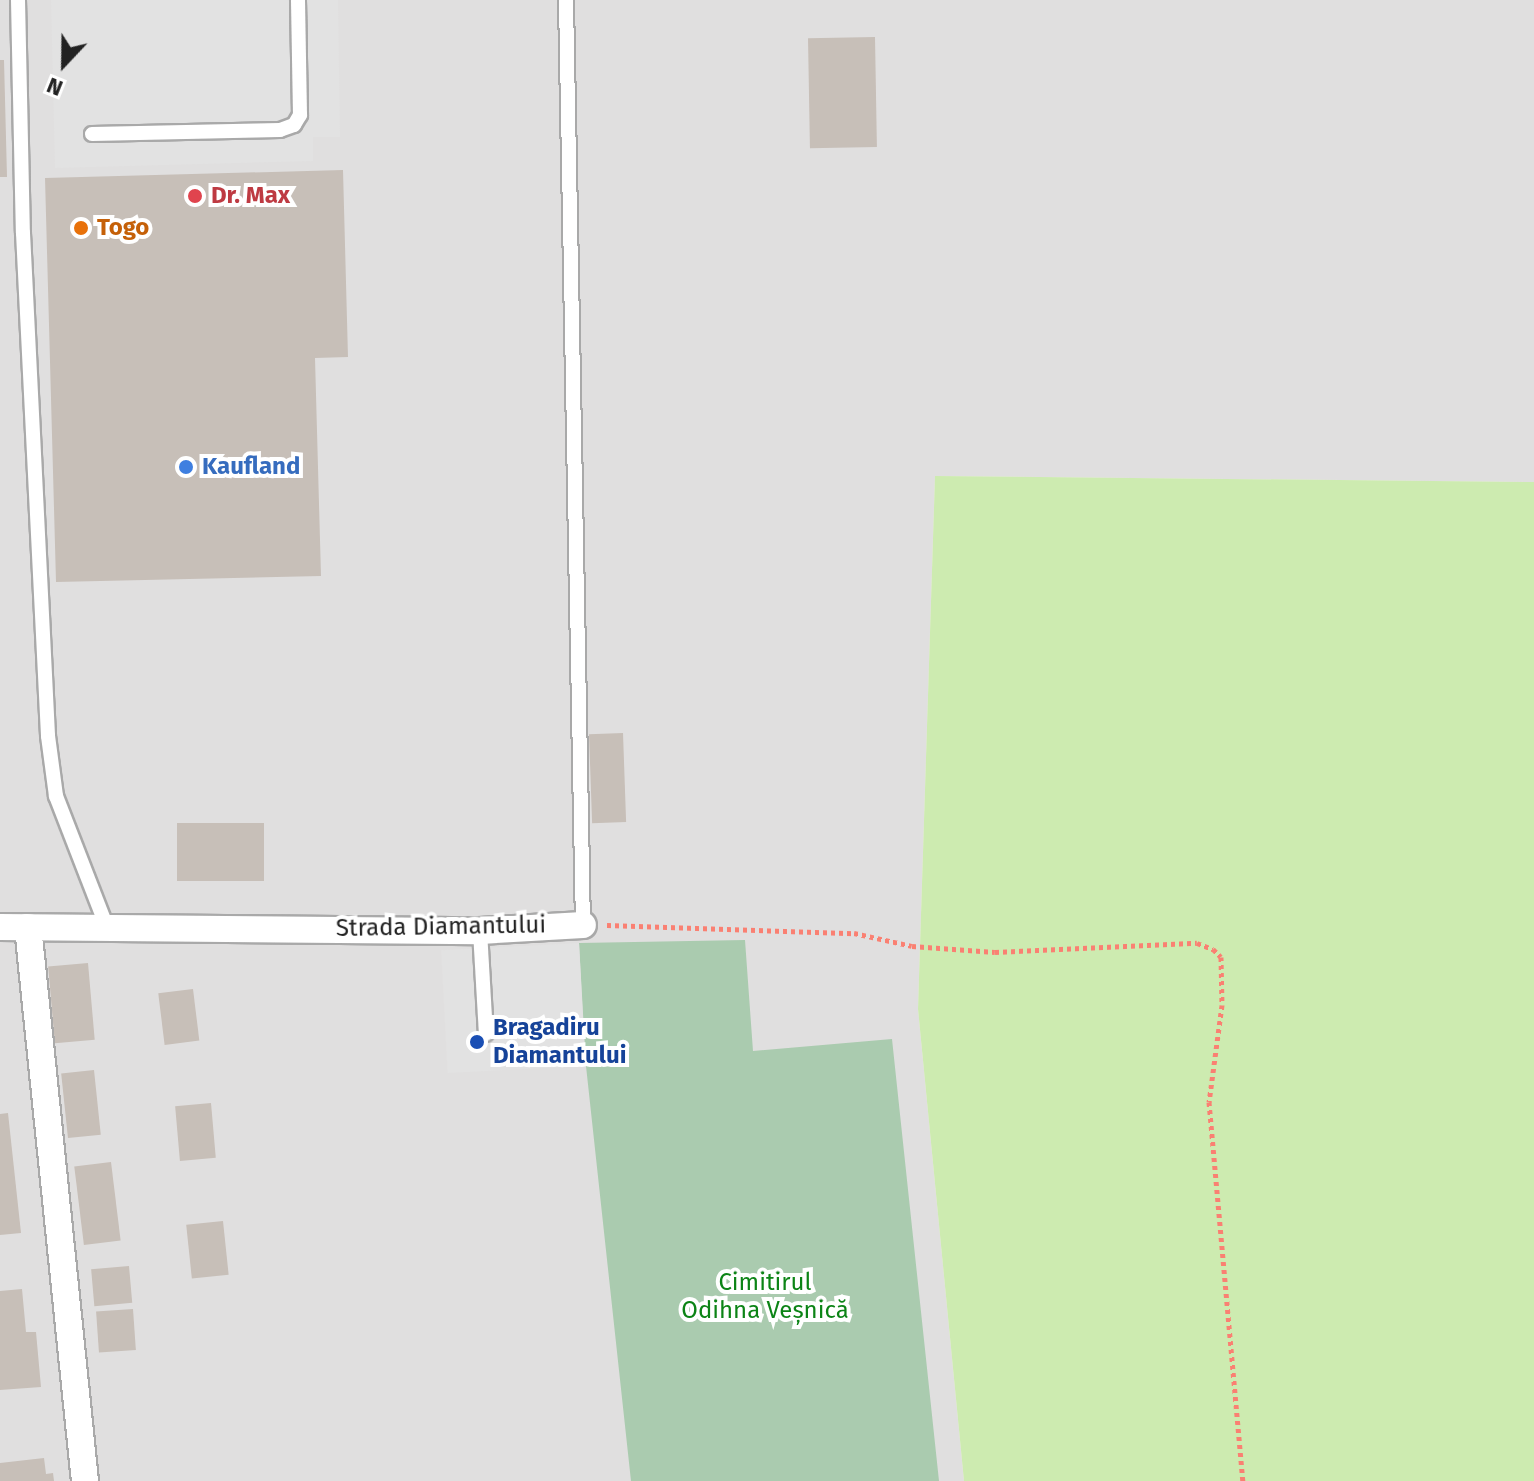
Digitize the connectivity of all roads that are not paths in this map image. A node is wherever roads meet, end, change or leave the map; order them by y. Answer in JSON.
{"nodes":[{"id":1,"x":18,"y":0,"type":"edge"},
{"id":2,"x":298,"y":0,"type":"edge"},
{"id":3,"x":566,"y":0,"type":"edge"},
{"id":4,"x":92,"y":134,"type":"dead end"},
{"id":5,"x":106,"y":925,"type":"junction"},
{"id":6,"x":583,"y":925,"type":"joint"},
{"id":7,"x":0,"y":927,"type":"edge"},
{"id":8,"x":28,"y":927,"type":"junction"},
{"id":9,"x":480,"y":931,"type":"junction"},
{"id":10,"x":486,"y":1034,"type":"dead end"},
{"id":11,"x":85,"y":1481,"type":"edge"}],
"edges":[{"from":1,"to":5,"type":"lane"},
{"from":2,"to":4,"type":"lane"},
{"from":3,"to":6,"type":"lane"},
{"from":5,"to":8,"type":"street","name":"Strada Diamantului"},
{"from":5,"to":9,"type":"street","name":"Strada Diamantului"},
{"from":6,"to":9,"type":"street","name":"Strada Diamantului"},
{"from":7,"to":8,"type":"street","name":"Strada Diamantului"},
{"from":8,"to":11,"type":"street"},
{"from":9,"to":10,"type":"lane"}]}
